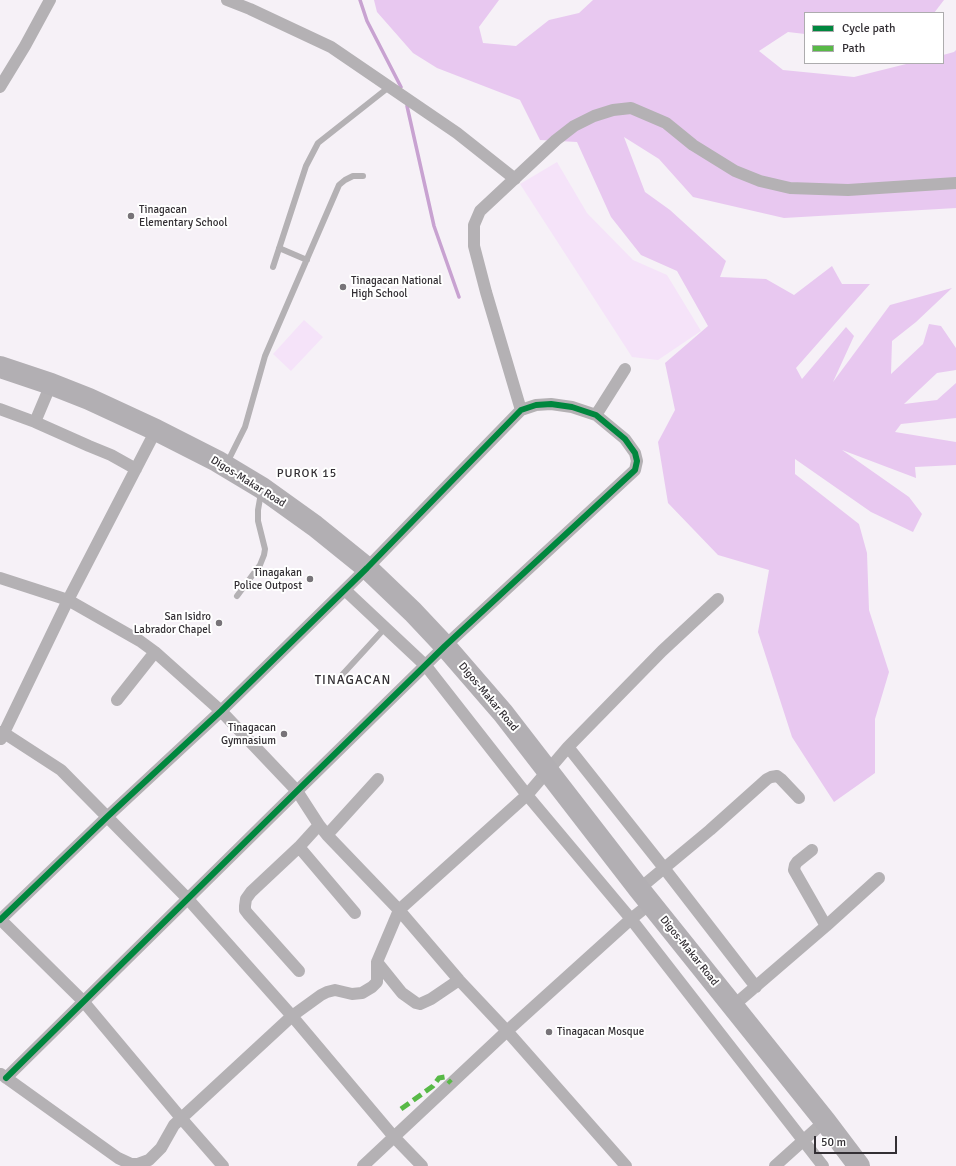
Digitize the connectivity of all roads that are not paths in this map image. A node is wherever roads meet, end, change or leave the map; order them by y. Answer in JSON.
{"nodes":[{"id":1,"x":50,"y":0,"type":"edge"},
{"id":2,"x":227,"y":0,"type":"edge"},
{"id":3,"x":0,"y":87,"type":"edge"},
{"id":4,"x":389,"y":87,"type":"junction"},
{"id":5,"x":363,"y":176,"type":"dead end"},
{"id":6,"x":516,"y":179,"type":"junction"},
{"id":7,"x":956,"y":183,"type":"edge"},
{"id":8,"x":279,"y":248,"type":"junction"},
{"id":9,"x":307,"y":260,"type":"junction"},
{"id":10,"x":274,"y":267,"type":"dead end"},
{"id":11,"x":0,"y":367,"type":"edge"},
{"id":12,"x":625,"y":369,"type":"dead end"},
{"id":13,"x":50,"y":384,"type":"junction"},
{"id":14,"x":521,"y":410,"type":"junction"},
{"id":15,"x":1,"y":412,"type":"edge"},
{"id":16,"x":596,"y":415,"type":"junction"},
{"id":17,"x":35,"y":422,"type":"junction"},
{"id":18,"x":156,"y":430,"type":"junction"},
{"id":19,"x":226,"y":466,"type":"junction"},
{"id":20,"x":136,"y":469,"type":"junction"},
{"id":21,"x":262,"y":488,"type":"junction"},
{"id":22,"x":367,"y":568,"type":"junction"},
{"id":23,"x":0,"y":578,"type":"edge"},
{"id":24,"x":344,"y":590,"type":"junction"},
{"id":25,"x":237,"y":596,"type":"dead end"},
{"id":26,"x":718,"y":599,"type":"dead end"},
{"id":27,"x":68,"y":600,"type":"junction"},
{"id":28,"x":385,"y":628,"type":"junction"},
{"id":29,"x":446,"y":646,"type":"junction"},
{"id":30,"x":155,"y":652,"type":"junction"},
{"id":31,"x":426,"y":666,"type":"junction"},
{"id":32,"x":342,"y":675,"type":"dead end"},
{"id":33,"x":117,"y":700,"type":"dead end"},
{"id":34,"x":221,"y":712,"type":"junction"},
{"id":35,"x":1,"y":735,"type":"edge"},
{"id":36,"x":568,"y":746,"type":"junction"},
{"id":37,"x":548,"y":771,"type":"junction"},
{"id":38,"x":378,"y":779,"type":"dead end"},
{"id":39,"x":297,"y":791,"type":"junction"},
{"id":40,"x":527,"y":795,"type":"junction"},
{"id":41,"x":799,"y":798,"type":"dead end"},
{"id":42,"x":106,"y":817,"type":"junction"},
{"id":43,"x":323,"y":830,"type":"junction"},
{"id":44,"x":299,"y":848,"type":"junction"},
{"id":45,"x":812,"y":850,"type":"dead end"},
{"id":46,"x":664,"y":868,"type":"junction"},
{"id":47,"x":879,"y":878,"type":"dead end"},
{"id":48,"x":645,"y":896,"type":"junction"},
{"id":49,"x":188,"y":898,"type":"junction"},
{"id":50,"x":399,"y":910,"type":"junction"},
{"id":51,"x":355,"y":913,"type":"dead end"},
{"id":52,"x":631,"y":919,"type":"junction"},
{"id":53,"x":0,"y":920,"type":"edge"},
{"id":54,"x":826,"y":926,"type":"junction"},
{"id":55,"x":377,"y":962,"type":"junction"},
{"id":56,"x":299,"y":971,"type":"dead end"},
{"id":57,"x":459,"y":980,"type":"junction"},
{"id":58,"x":756,"y":987,"type":"junction"},
{"id":59,"x":83,"y":1001,"type":"junction"},
{"id":60,"x":734,"y":1006,"type":"junction"},
{"id":61,"x":292,"y":1016,"type":"junction"},
{"id":62,"x":507,"y":1031,"type":"junction"},
{"id":63,"x":3,"y":1076,"type":"edge"},
{"id":64,"x":181,"y":1118,"type":"junction"},
{"id":65,"x":825,"y":1121,"type":"junction"},
{"id":66,"x":394,"y":1137,"type":"junction"},
{"id":67,"x":803,"y":1141,"type":"junction"},
{"id":68,"x":223,"y":1166,"type":"edge"},
{"id":69,"x":363,"y":1166,"type":"edge"},
{"id":70,"x":422,"y":1166,"type":"edge"},
{"id":71,"x":626,"y":1166,"type":"edge"},
{"id":72,"x":775,"y":1166,"type":"edge"},
{"id":73,"x":823,"y":1166,"type":"edge"},
{"id":74,"x":859,"y":1166,"type":"edge"}],
"edges":[{"from":1,"to":3,"type":"street"},
{"from":2,"to":4,"type":"street"},
{"from":4,"to":6,"type":"street"},
{"from":4,"to":8,"type":"lane"},
{"from":5,"to":9,"type":"lane"},
{"from":6,"to":7,"type":"street"},
{"from":6,"to":14,"type":"street"},
{"from":8,"to":9,"type":"lane"},
{"from":8,"to":10,"type":"lane"},
{"from":9,"to":19,"type":"lane"},
{"from":11,"to":13,"type":"highway","name":"Digos-Makar Road"},
{"from":12,"to":16,"type":"street"},
{"from":13,"to":17,"type":"street"},
{"from":13,"to":18,"type":"highway","name":"Digos-Makar Road"},
{"from":14,"to":16,"type":"street"},
{"from":14,"to":22,"type":"street"},
{"from":15,"to":17,"type":"street"},
{"from":16,"to":29,"type":"street"},
{"from":17,"to":20,"type":"street"},
{"from":18,"to":19,"type":"highway","name":"Digos-Makar Road"},
{"from":18,"to":20,"type":"street"},
{"from":19,"to":21,"type":"highway","name":"Digos-Makar Road"},
{"from":20,"to":27,"type":"street"},
{"from":21,"to":22,"type":"highway","name":"Digos-Makar Road"},
{"from":21,"to":25,"type":"lane"},
{"from":22,"to":24,"type":"street"},
{"from":22,"to":29,"type":"highway","name":"Digos-Makar Road"},
{"from":23,"to":27,"type":"street"},
{"from":24,"to":28,"type":"street"},
{"from":24,"to":34,"type":"street"},
{"from":26,"to":36,"type":"street"},
{"from":27,"to":30,"type":"street"},
{"from":27,"to":35,"type":"street"},
{"from":28,"to":31,"type":"street"},
{"from":28,"to":32,"type":"lane"},
{"from":29,"to":31,"type":"street"},
{"from":29,"to":37,"type":"highway","name":"Digos-Makar Road"},
{"from":30,"to":33,"type":"street"},
{"from":30,"to":34,"type":"street"},
{"from":31,"to":39,"type":"street"},
{"from":31,"to":40,"type":"street"},
{"from":34,"to":39,"type":"street"},
{"from":34,"to":42,"type":"street"},
{"from":35,"to":42,"type":"street"},
{"from":36,"to":37,"type":"street"},
{"from":36,"to":46,"type":"street"},
{"from":37,"to":40,"type":"street"},
{"from":37,"to":48,"type":"highway","name":"Digos-Makar Road"},
{"from":38,"to":43,"type":"street"},
{"from":39,"to":43,"type":"street"},
{"from":39,"to":49,"type":"street"},
{"from":40,"to":50,"type":"street"},
{"from":40,"to":52,"type":"street"},
{"from":41,"to":46,"type":"street"},
{"from":42,"to":49,"type":"street"},
{"from":42,"to":53,"type":"street"},
{"from":43,"to":44,"type":"street"},
{"from":43,"to":50,"type":"street"},
{"from":44,"to":51,"type":"street"},
{"from":44,"to":56,"type":"street"},
{"from":45,"to":54,"type":"street"},
{"from":46,"to":48,"type":"street"},
{"from":46,"to":58,"type":"street"},
{"from":47,"to":54,"type":"street"},
{"from":48,"to":52,"type":"street"},
{"from":48,"to":60,"type":"highway","name":"Digos-Makar Road"},
{"from":49,"to":59,"type":"street"},
{"from":49,"to":61,"type":"street"},
{"from":50,"to":55,"type":"street"},
{"from":50,"to":57,"type":"street"},
{"from":52,"to":62,"type":"street"},
{"from":52,"to":67,"type":"street"},
{"from":53,"to":59,"type":"street"},
{"from":54,"to":58,"type":"street"},
{"from":55,"to":57,"type":"street"},
{"from":55,"to":61,"type":"street"},
{"from":57,"to":62,"type":"street"},
{"from":58,"to":60,"type":"street"},
{"from":59,"to":63,"type":"street"},
{"from":59,"to":64,"type":"street"},
{"from":60,"to":65,"type":"highway","name":"Digos-Makar Road"},
{"from":61,"to":64,"type":"street"},
{"from":61,"to":66,"type":"street"},
{"from":62,"to":66,"type":"street"},
{"from":62,"to":71,"type":"street"},
{"from":63,"to":64,"type":"street"},
{"from":64,"to":68,"type":"street"},
{"from":65,"to":67,"type":"street"},
{"from":65,"to":74,"type":"highway","name":"Digos-Makar Road"},
{"from":66,"to":69,"type":"street"},
{"from":66,"to":70,"type":"street"},
{"from":67,"to":72,"type":"street"},
{"from":67,"to":73,"type":"street"}]}
